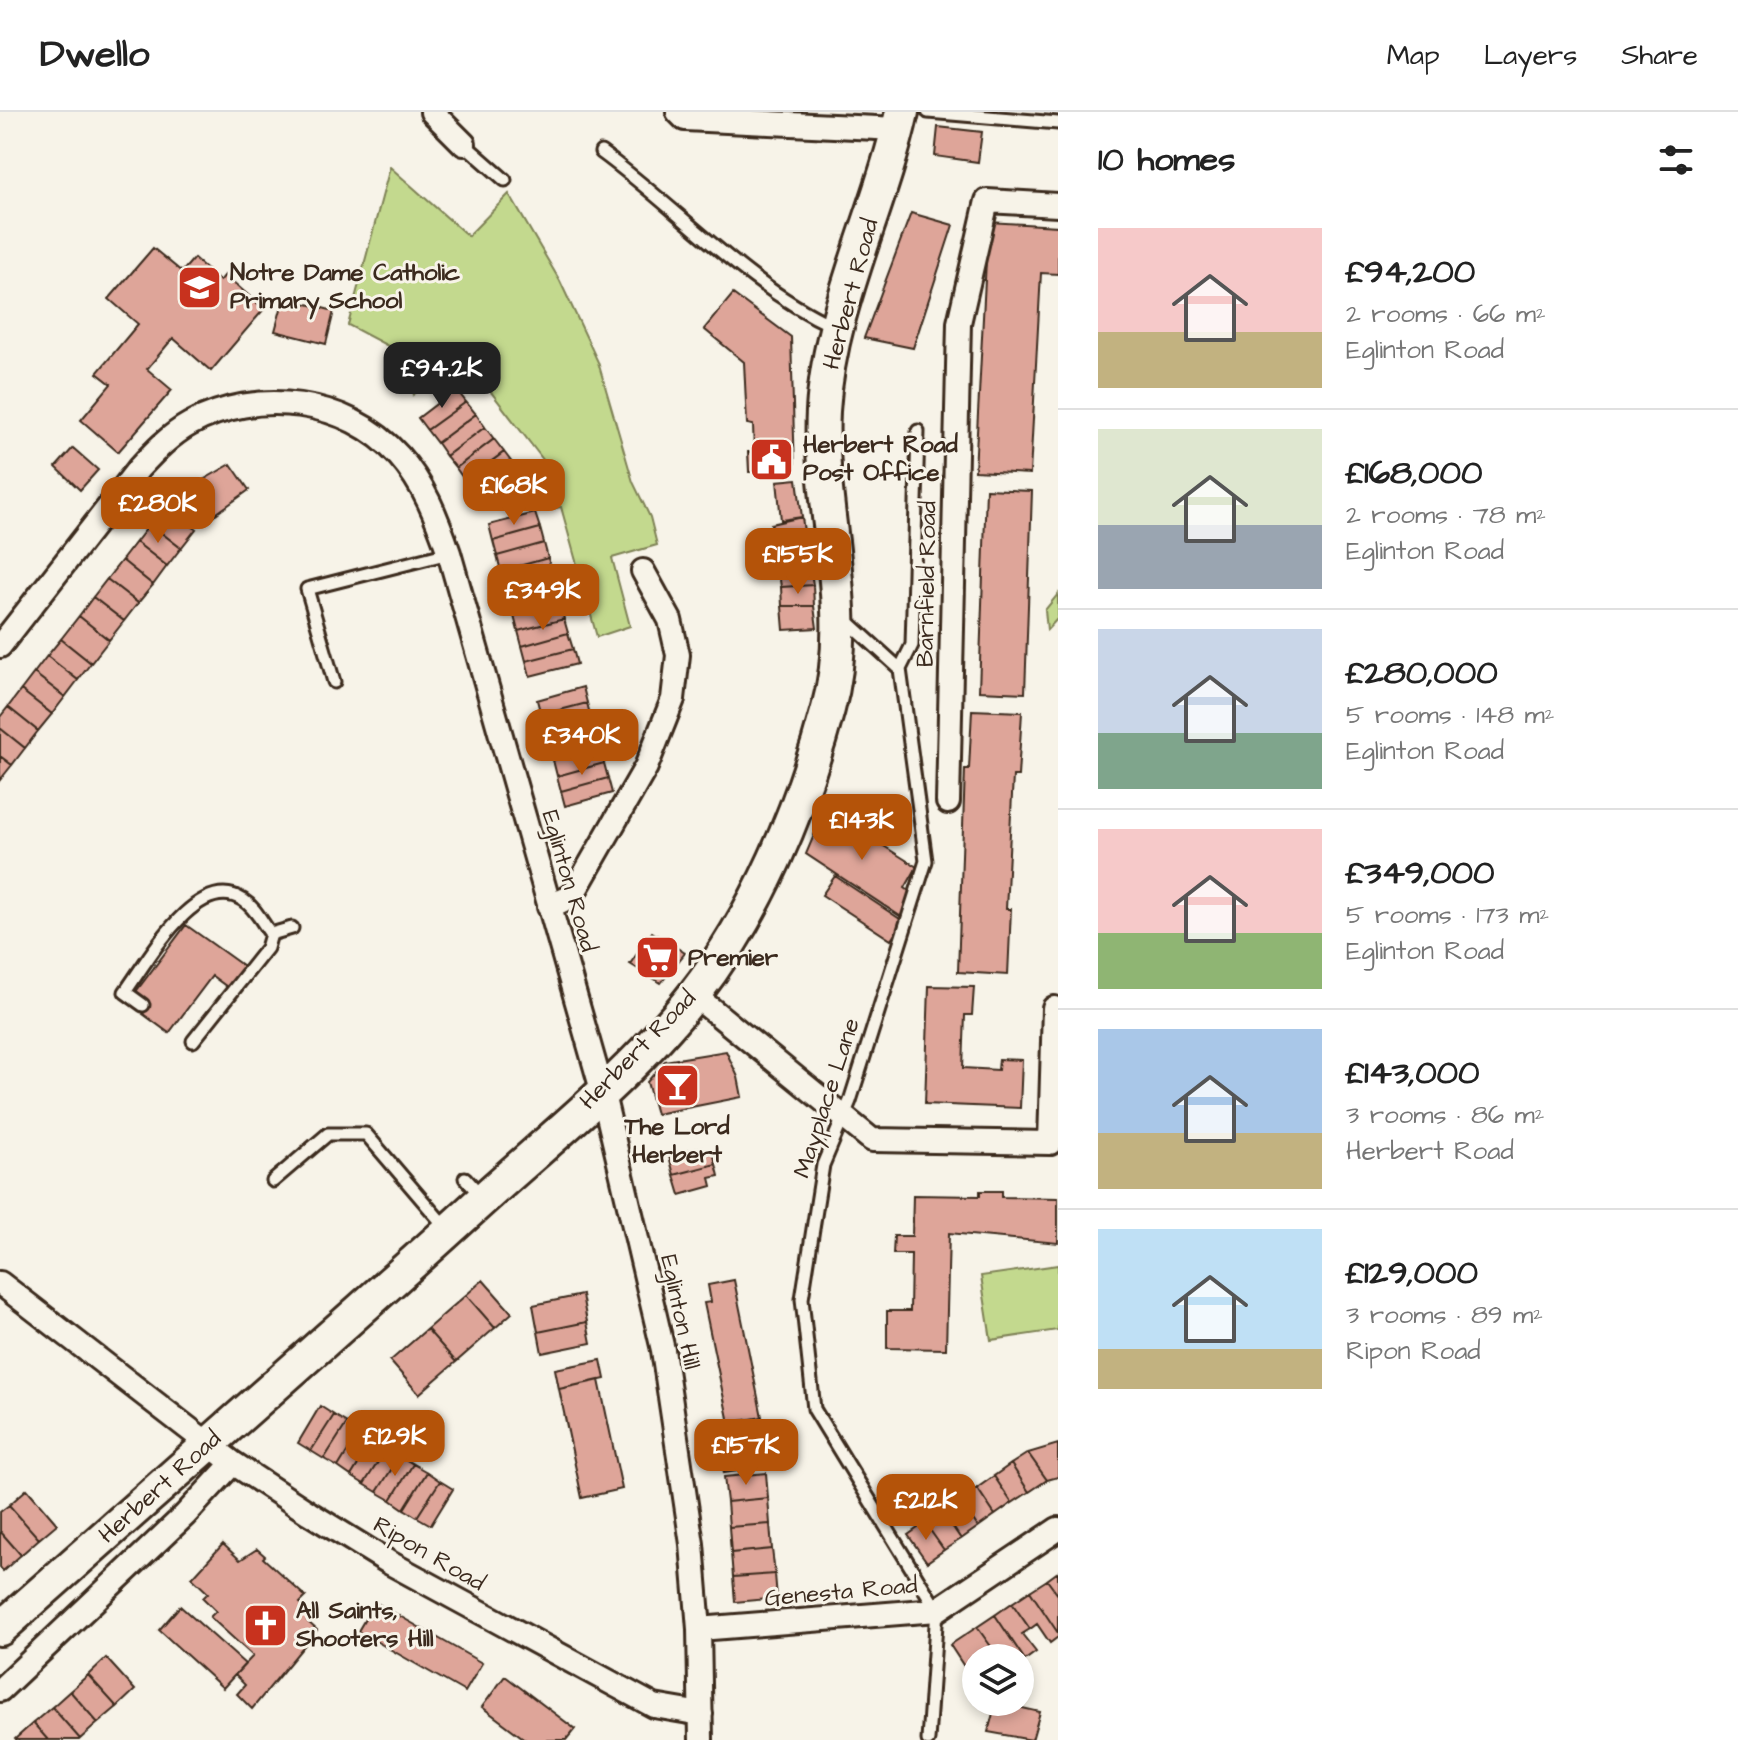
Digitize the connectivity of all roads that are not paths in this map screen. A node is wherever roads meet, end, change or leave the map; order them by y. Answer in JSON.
{"nodes":[{"id":1,"x":432,"y":112,"type":"edge"},
{"id":2,"x":678,"y":112,"type":"edge"},
{"id":3,"x":928,"y":112,"type":"edge"},
{"id":4,"x":900,"y":120,"type":"edge"},
{"id":5,"x":1058,"y":123,"type":"edge"},
{"id":6,"x":464,"y":144,"type":"joint"},
{"id":7,"x":601,"y":152,"type":"dead end"},
{"id":8,"x":505,"y":180,"type":"dead end"},
{"id":9,"x":1058,"y":205,"type":"edge"},
{"id":10,"x":837,"y":328,"type":"junction"},
{"id":11,"x":918,"y":431,"type":"dead end"},
{"id":12,"x":449,"y":553,"type":"junction"},
{"id":13,"x":643,"y":571,"type":"dead end"},
{"id":14,"x":839,"y":614,"type":"junction"},
{"id":15,"x":0,"y":646,"type":"edge"},
{"id":16,"x":900,"y":669,"type":"junction"},
{"id":17,"x":334,"y":682,"type":"dead end"},
{"id":18,"x":948,"y":802,"type":"dead end"},
{"id":19,"x":549,"y":907,"type":"junction"},
{"id":20,"x":292,"y":928,"type":"dead end"},
{"id":21,"x":271,"y":934,"type":"junction"},
{"id":22,"x":694,"y":995,"type":"junction"},
{"id":23,"x":143,"y":1005,"type":"dead end"},
{"id":24,"x":1054,"y":1008,"type":"dead end"},
{"id":25,"x":193,"y":1041,"type":"dead end"},
{"id":26,"x":602,"y":1090,"type":"junction"},
{"id":27,"x":843,"y":1118,"type":"junction"},
{"id":28,"x":273,"y":1181,"type":"dead end"},
{"id":29,"x":449,"y":1230,"type":"junction"},
{"id":30,"x":0,"y":1283,"type":"edge"},
{"id":31,"x":220,"y":1454,"type":"junction"},
{"id":32,"x":1058,"y":1529,"type":"edge"},
{"id":33,"x":937,"y":1610,"type":"junction"},
{"id":34,"x":0,"y":1629,"type":"edge"},
{"id":35,"x":699,"y":1629,"type":"junction"},
{"id":36,"x":0,"y":1690,"type":"edge"},
{"id":37,"x":701,"y":1714,"type":"junction"},
{"id":38,"x":701,"y":1740,"type":"edge"},
{"id":39,"x":928,"y":1740,"type":"edge"}],
"edges":[{"from":1,"to":6,"type":"street"},
{"from":2,"to":4,"type":"street"},
{"from":3,"to":5,"type":"lane"},
{"from":4,"to":10,"type":"street","name":"Herbert Road"},
{"from":6,"to":8,"type":"lane"},
{"from":7,"to":10,"type":"lane"},
{"from":9,"to":18,"type":"street","name":"Barnfield Road"},
{"from":10,"to":14,"type":"street","name":"Herbert Road"},
{"from":11,"to":16,"type":"lane"},
{"from":12,"to":15,"type":"street","name":"Eglinton Road"},
{"from":12,"to":17,"type":"lane"},
{"from":12,"to":19,"type":"street","name":"Eglinton Road"},
{"from":13,"to":19,"type":"street"},
{"from":14,"to":16,"type":"lane"},
{"from":14,"to":22,"type":"street","name":"Herbert Road"},
{"from":16,"to":27,"type":"lane","name":"Mayplace Lane"},
{"from":19,"to":26,"type":"street","name":"Eglinton Road"},
{"from":20,"to":21,"type":"lane"},
{"from":21,"to":23,"type":"lane"},
{"from":21,"to":25,"type":"lane"},
{"from":22,"to":26,"type":"street","name":"Herbert Road"},
{"from":22,"to":27,"type":"street"},
{"from":24,"to":27,"type":"street"},
{"from":26,"to":29,"type":"street","name":"Herbert Road"},
{"from":26,"to":35,"type":"street","name":"Eglinton Hill"},
{"from":27,"to":33,"type":"lane","name":"Mayplace Lane"},
{"from":28,"to":29,"type":"lane"},
{"from":29,"to":31,"type":"street","name":"Herbert Road"},
{"from":30,"to":31,"type":"street","name":"Ripon Road"},
{"from":31,"to":34,"type":"street","name":"Herbert Road"},
{"from":31,"to":36,"type":"street","name":"Herbert Road"},
{"from":31,"to":37,"type":"street","name":"Ripon Road"},
{"from":32,"to":33,"type":"street","name":"Genesta Road"},
{"from":33,"to":35,"type":"street","name":"Genesta Road"},
{"from":33,"to":39,"type":"lane"},
{"from":35,"to":37,"type":"street","name":"Eglinton Hill"},
{"from":37,"to":38,"type":"street","name":"Eglinton Hill"}]}
